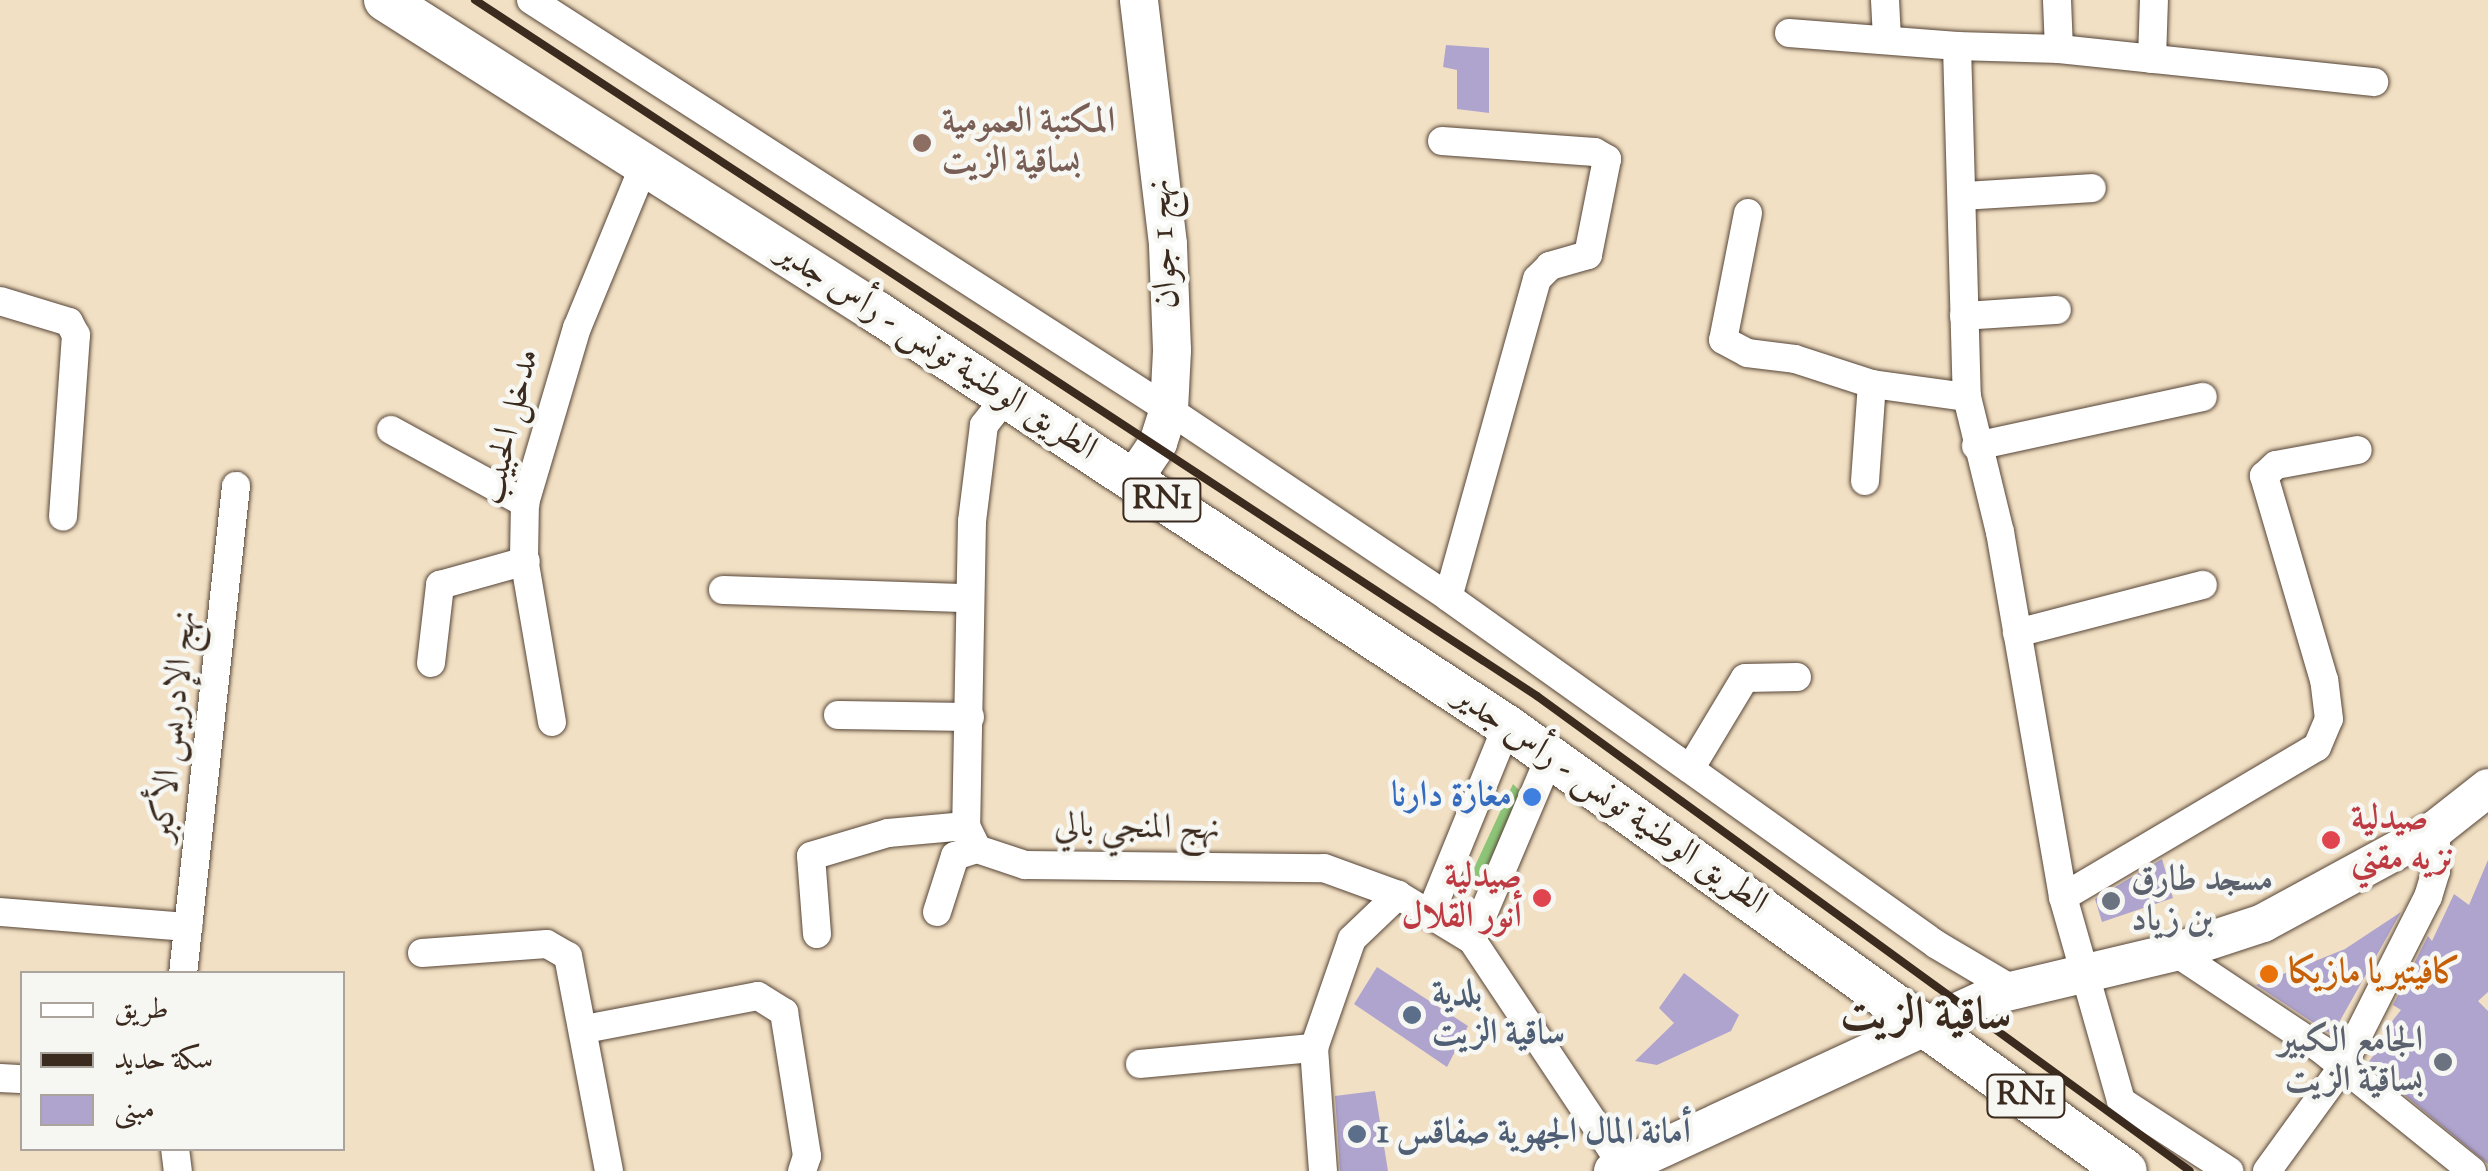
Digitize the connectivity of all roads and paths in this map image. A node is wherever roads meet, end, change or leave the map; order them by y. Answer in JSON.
{"nodes":[{"id":1,"x":385,"y":0,"type":"edge"},
{"id":2,"x":531,"y":0,"type":"edge"},
{"id":3,"x":1139,"y":0,"type":"edge"},
{"id":4,"x":1885,"y":0,"type":"edge"},
{"id":5,"x":2057,"y":0,"type":"edge"},
{"id":6,"x":2154,"y":0,"type":"edge"},
{"id":7,"x":1789,"y":32,"type":"dead end"},
{"id":8,"x":1886,"y":38,"type":"junction"},
{"id":9,"x":1957,"y":46,"type":"junction"},
{"id":10,"x":2059,"y":49,"type":"junction"},
{"id":11,"x":2152,"y":59,"type":"junction"},
{"id":12,"x":2374,"y":82,"type":"dead end"},
{"id":13,"x":1442,"y":141,"type":"dead end"},
{"id":14,"x":645,"y":162,"type":"junction"},
{"id":15,"x":2092,"y":188,"type":"dead end"},
{"id":16,"x":1963,"y":196,"type":"junction"},
{"id":17,"x":1748,"y":213,"type":"dead end"},
{"id":18,"x":0,"y":301,"type":"edge"},
{"id":19,"x":2057,"y":310,"type":"dead end"},
{"id":20,"x":1964,"y":316,"type":"junction"},
{"id":21,"x":1872,"y":384,"type":"junction"},
{"id":22,"x":1006,"y":397,"type":"junction"},
{"id":23,"x":1968,"y":397,"type":"junction"},
{"id":24,"x":2203,"y":397,"type":"dead end"},
{"id":25,"x":1169,"y":410,"type":"junction"},
{"id":26,"x":391,"y":430,"type":"dead end"},
{"id":27,"x":1976,"y":446,"type":"junction"},
{"id":28,"x":2358,"y":450,"type":"dead end"},
{"id":29,"x":1133,"y":480,"type":"junction"},
{"id":30,"x":1864,"y":481,"type":"dead end"},
{"id":31,"x":236,"y":486,"type":"dead end"},
{"id":32,"x":525,"y":502,"type":"junction"},
{"id":33,"x":63,"y":517,"type":"dead end"},
{"id":34,"x":526,"y":562,"type":"junction"},
{"id":35,"x":2203,"y":585,"type":"dead end"},
{"id":36,"x":724,"y":590,"type":"dead end"},
{"id":37,"x":970,"y":598,"type":"junction"},
{"id":38,"x":1448,"y":598,"type":"junction"},
{"id":39,"x":2016,"y":633,"type":"junction"},
{"id":40,"x":431,"y":662,"type":"dead end"},
{"id":41,"x":1798,"y":676,"type":"dead end"},
{"id":42,"x":838,"y":715,"type":"dead end"},
{"id":43,"x":970,"y":717,"type":"junction"},
{"id":44,"x":552,"y":722,"type":"dead end"},
{"id":45,"x":1506,"y":726,"type":"junction"},
{"id":46,"x":1550,"y":756,"type":"junction"},
{"id":47,"x":1690,"y":769,"type":"junction"},
{"id":48,"x":2488,"y":788,"type":"edge"},
{"id":49,"x":2436,"y":828,"type":"junction"},
{"id":50,"x":972,"y":838,"type":"junction"},
{"id":51,"x":1398,"y":895,"type":"junction"},
{"id":52,"x":2063,"y":897,"type":"junction"},
{"id":53,"x":0,"y":912,"type":"edge"},
{"id":54,"x":936,"y":912,"type":"dead end"},
{"id":55,"x":1431,"y":912,"type":"junction"},
{"id":56,"x":188,"y":927,"type":"junction"},
{"id":57,"x":817,"y":934,"type":"dead end"},
{"id":58,"x":1472,"y":940,"type":"junction"},
{"id":59,"x":2176,"y":952,"type":"junction"},
{"id":60,"x":422,"y":953,"type":"dead end"},
{"id":61,"x":184,"y":971,"type":"edge"},
{"id":62,"x":2080,"y":972,"type":"junction"},
{"id":63,"x":2013,"y":990,"type":"junction"},
{"id":64,"x":1924,"y":1024,"type":"junction"},
{"id":65,"x":585,"y":1028,"type":"junction"},
{"id":66,"x":1314,"y":1048,"type":"junction"},
{"id":67,"x":1140,"y":1064,"type":"dead end"},
{"id":68,"x":2341,"y":1069,"type":"junction"},
{"id":69,"x":1620,"y":1170,"type":"edge"},
{"id":70,"x":609,"y":1171,"type":"edge"},
{"id":71,"x":802,"y":1171,"type":"edge"},
{"id":72,"x":1324,"y":1171,"type":"edge"},
{"id":73,"x":2126,"y":1171,"type":"edge"},
{"id":74,"x":2228,"y":1171,"type":"edge"},
{"id":75,"x":2267,"y":1171,"type":"edge"},
{"id":76,"x":2472,"y":1171,"type":"edge"}],
"edges":[{"from":1,"to":14,"type":"main road","name":"الطريق الوطنية تونس - رأس جدير","number":"RN1"},
{"from":2,"to":25,"type":"street"},
{"from":3,"to":25,"type":"main road","name":"نهج 1 جوان"},
{"from":4,"to":8,"type":"street"},
{"from":5,"to":10,"type":"street"},
{"from":6,"to":11,"type":"street"},
{"from":7,"to":8,"type":"street"},
{"from":8,"to":9,"type":"street"},
{"from":9,"to":10,"type":"street"},
{"from":9,"to":16,"type":"street"},
{"from":10,"to":11,"type":"street"},
{"from":11,"to":12,"type":"street"},
{"from":13,"to":38,"type":"street"},
{"from":14,"to":22,"type":"main road","name":"الطريق الوطنية تونس - رأس جدير","number":"RN1"},
{"from":14,"to":32,"type":"street","name":"مدخل الحبيب"},
{"from":15,"to":16,"type":"street"},
{"from":16,"to":20,"type":"street"},
{"from":17,"to":21,"type":"street"},
{"from":18,"to":33,"type":"street"},
{"from":19,"to":20,"type":"street"},
{"from":20,"to":23,"type":"street"},
{"from":21,"to":23,"type":"street"},
{"from":21,"to":30,"type":"street"},
{"from":22,"to":29,"type":"main road","name":"الطريق الوطنية تونس - رأس جدير","number":"RN1"},
{"from":22,"to":37,"type":"street"},
{"from":23,"to":27,"type":"street"},
{"from":24,"to":27,"type":"street"},
{"from":25,"to":29,"type":"main road","name":"نهج 1 جوان"},
{"from":25,"to":38,"type":"street"},
{"from":26,"to":32,"type":"street"},
{"from":27,"to":39,"type":"street"},
{"from":28,"to":52,"type":"street"},
{"from":29,"to":45,"type":"main road","name":"الطريق الوطنية تونس - رأس جدير","number":"RN1"},
{"from":31,"to":56,"type":"street","name":"نهج الإدريس الأكبر"},
{"from":32,"to":34,"type":"street","name":"مدخل الحبيب"},
{"from":34,"to":40,"type":"street"},
{"from":34,"to":44,"type":"street","name":"مدخل الحبيب"},
{"from":35,"to":39,"type":"street"},
{"from":36,"to":37,"type":"street"},
{"from":37,"to":43,"type":"street"},
{"from":38,"to":47,"type":"street"},
{"from":39,"to":52,"type":"street"},
{"from":41,"to":47,"type":"street"},
{"from":42,"to":43,"type":"street"},
{"from":43,"to":50,"type":"street"},
{"from":45,"to":46,"type":"main road","name":"الطريق الوطنية تونس - رأس جدير","number":"RN1"},
{"from":45,"to":55,"type":"street"},
{"from":46,"to":58,"type":"street"},
{"from":46,"to":64,"type":"main road","name":"الطريق الوطنية تونس - رأس جدير","number":"RN1"},
{"from":47,"to":63,"type":"street"},
{"from":48,"to":49,"type":"main road"},
{"from":49,"to":59,"type":"main road"},
{"from":49,"to":68,"type":"street"},
{"from":50,"to":51,"type":"street","name":"نهج المنجي بالي"},
{"from":50,"to":54,"type":"street"},
{"from":50,"to":57,"type":"street"},
{"from":51,"to":55,"type":"street","name":"نهج المنجي بالي"},
{"from":51,"to":66,"type":"street"},
{"from":52,"to":62,"type":"street"},
{"from":53,"to":56,"type":"street"},
{"from":55,"to":58,"type":"street","name":"نهج المنجي بالي"},
{"from":56,"to":61,"type":"street","name":"نهج الإدريس الأكبر"},
{"from":58,"to":69,"type":"street","name":"نهج المنجي بالي"},
{"from":59,"to":62,"type":"main road"},
{"from":59,"to":68,"type":"street"},
{"from":60,"to":65,"type":"street"},
{"from":62,"to":63,"type":"main road"},
{"from":62,"to":74,"type":"street"},
{"from":63,"to":64,"type":"main road"},
{"from":64,"to":69,"type":"main road"},
{"from":64,"to":73,"type":"main road","number":"RN1"},
{"from":65,"to":70,"type":"street"},
{"from":65,"to":71,"type":"street"},
{"from":66,"to":67,"type":"street"},
{"from":66,"to":72,"type":"street"},
{"from":68,"to":75,"type":"street"},
{"from":68,"to":76,"type":"street"}]}
